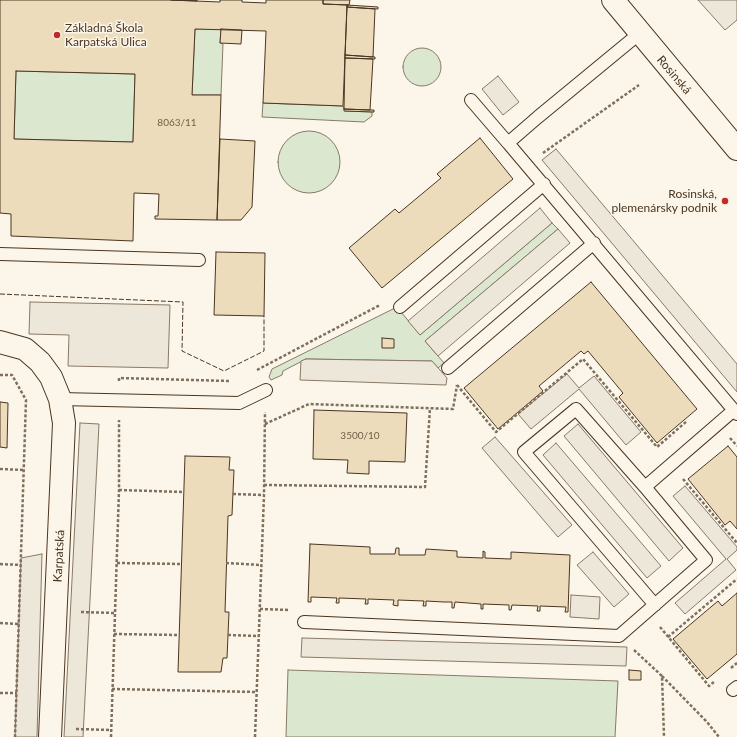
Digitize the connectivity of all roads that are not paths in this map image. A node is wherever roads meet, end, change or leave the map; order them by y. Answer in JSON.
{"nodes":[{"id":1,"x":613,"y":0,"type":"edge"},
{"id":2,"x":640,"y":33,"type":"junction"},
{"id":3,"x":471,"y":100,"type":"dead end"},
{"id":4,"x":508,"y":143,"type":"junction"},
{"id":5,"x":737,"y":149,"type":"edge"},
{"id":6,"x":544,"y":184,"type":"junction"},
{"id":7,"x":594,"y":243,"type":"junction"},
{"id":8,"x":0,"y":254,"type":"edge"},
{"id":9,"x":199,"y":260,"type":"dead end"},
{"id":10,"x":400,"y":308,"type":"dead end"},
{"id":11,"x":0,"y":342,"type":"edge"},
{"id":12,"x":448,"y":368,"type":"dead end"},
{"id":13,"x":266,"y":390,"type":"road end"},
{"id":14,"x":60,"y":399,"type":"junction"},
{"id":15,"x":735,"y":412,"type":"edge"},
{"id":16,"x":645,"y":487,"type":"junction"},
{"id":17,"x":651,"y":609,"type":"junction"},
{"id":18,"x":304,"y":622,"type":"dead end"},
{"id":19,"x":50,"y":737,"type":"edge"}],
"edges":[{"from":1,"to":2,"type":"street","name":"Rosinská"},
{"from":2,"to":4,"type":"lane"},
{"from":2,"to":5,"type":"street","name":"Rosinská"},
{"from":3,"to":4,"type":"lane"},
{"from":4,"to":6,"type":"lane"},
{"from":6,"to":7,"type":"lane"},
{"from":6,"to":10,"type":"lane"},
{"from":7,"to":12,"type":"lane"},
{"from":7,"to":15,"type":"lane"},
{"from":8,"to":9,"type":"lane"},
{"from":11,"to":14,"type":"street","name":"Karpatská"},
{"from":13,"to":14,"type":"lane"},
{"from":14,"to":19,"type":"street","name":"Karpatská"},
{"from":15,"to":16,"type":"lane"},
{"from":16,"to":17,"type":"lane"},
{"from":16,"to":17,"type":"lane"},
{"from":17,"to":18,"type":"lane"}]}
